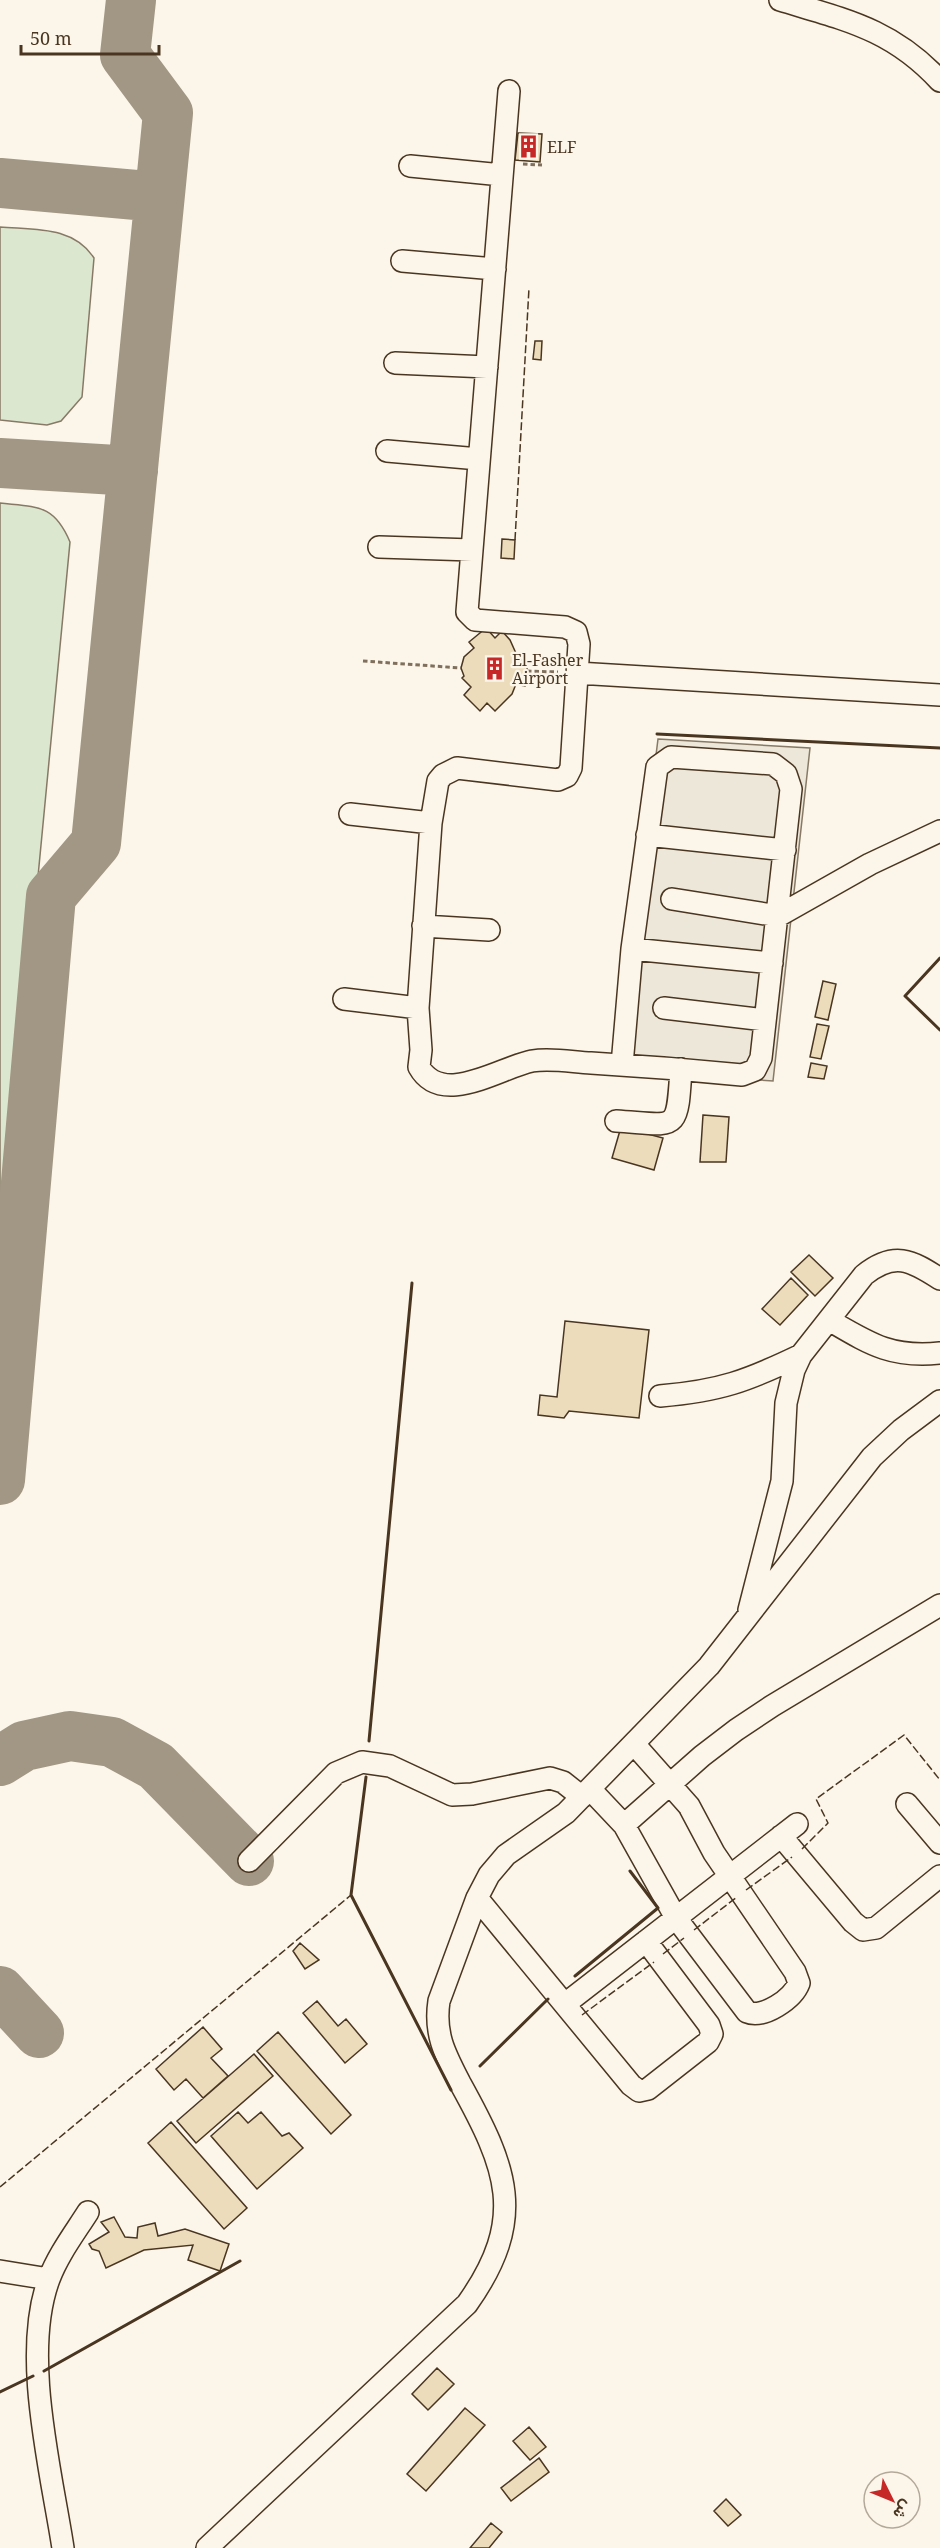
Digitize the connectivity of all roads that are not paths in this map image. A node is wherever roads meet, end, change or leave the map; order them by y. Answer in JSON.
{"nodes":[{"id":1,"x":780,"y":0,"type":"edge"},
{"id":2,"x":940,"y":81,"type":"edge"},
{"id":3,"x":509,"y":91,"type":"dead end"},
{"id":4,"x":410,"y":165,"type":"dead end"},
{"id":5,"x":502,"y":175,"type":"junction"},
{"id":6,"x":402,"y":261,"type":"dead end"},
{"id":7,"x":495,"y":269,"type":"junction"},
{"id":8,"x":395,"y":363,"type":"dead end"},
{"id":9,"x":487,"y":367,"type":"junction"},
{"id":10,"x":387,"y":451,"type":"dead end"},
{"id":11,"x":479,"y":459,"type":"junction"},
{"id":12,"x":379,"y":547,"type":"dead end"},
{"id":13,"x":472,"y":550,"type":"junction"},
{"id":14,"x":577,"y":673,"type":"junction"},
{"id":15,"x":940,"y":694,"type":"edge"},
{"id":16,"x":350,"y":813,"type":"dead end"},
{"id":17,"x":431,"y":823,"type":"junction"},
{"id":18,"x":940,"y":831,"type":"edge"},
{"id":19,"x":646,"y":835,"type":"junction"},
{"id":20,"x":785,"y":850,"type":"junction"},
{"id":21,"x":672,"y":899,"type":"dead end"},
{"id":22,"x":778,"y":916,"type":"junction"},
{"id":23,"x":423,"y":926,"type":"junction"},
{"id":24,"x":489,"y":930,"type":"dead end"},
{"id":25,"x":633,"y":949,"type":"junction"},
{"id":26,"x":772,"y":963,"type":"junction"},
{"id":27,"x":344,"y":999,"type":"dead end"},
{"id":28,"x":418,"y":1008,"type":"junction"},
{"id":29,"x":663,"y":1008,"type":"dead end"},
{"id":30,"x":765,"y":1020,"type":"junction"},
{"id":31,"x":622,"y":1065,"type":"junction"},
{"id":32,"x":681,"y":1069,"type":"junction"},
{"id":33,"x":615,"y":1121,"type":"dead end"},
{"id":34,"x":940,"y":1280,"type":"edge"},
{"id":35,"x":829,"y":1320,"type":"junction"},
{"id":36,"x":940,"y":1353,"type":"edge"},
{"id":37,"x":801,"y":1355,"type":"junction"},
{"id":38,"x":660,"y":1396,"type":"dead end"},
{"id":39,"x":940,"y":1401,"type":"edge"},
{"id":40,"x":940,"y":1605,"type":"edge"},
{"id":41,"x":747,"y":1619,"type":"junction"},
{"id":42,"x":634,"y":1744,"type":"junction"},
{"id":43,"x":669,"y":1784,"type":"junction"},
{"id":44,"x":586,"y":1793,"type":"junction"},
{"id":45,"x":907,"y":1804,"type":"dead end"},
{"id":46,"x":624,"y":1825,"type":"junction"},
{"id":47,"x":940,"y":1843,"type":"edge"},
{"id":48,"x":249,"y":1861,"type":"dead end"},
{"id":49,"x":730,"y":1876,"type":"junction"},
{"id":50,"x":940,"y":1876,"type":"edge"},
{"id":51,"x":477,"y":1898,"type":"junction"},
{"id":52,"x":676,"y":1918,"type":"junction"},
{"id":53,"x":646,"y":1941,"type":"junction"},
{"id":54,"x":565,"y":2004,"type":"junction"},
{"id":55,"x":88,"y":2212,"type":"dead end"},
{"id":56,"x":0,"y":2271,"type":"edge"},
{"id":57,"x":49,"y":2279,"type":"junction"},
{"id":58,"x":63,"y":2548,"type":"edge"},
{"id":59,"x":207,"y":2548,"type":"edge"}],
"edges":[{"from":1,"to":2,"type":"lane"},
{"from":3,"to":5,"type":"lane"},
{"from":4,"to":5,"type":"lane"},
{"from":5,"to":7,"type":"lane"},
{"from":6,"to":7,"type":"lane"},
{"from":7,"to":9,"type":"lane"},
{"from":8,"to":9,"type":"lane"},
{"from":9,"to":11,"type":"lane"},
{"from":10,"to":11,"type":"lane"},
{"from":11,"to":13,"type":"lane"},
{"from":12,"to":13,"type":"lane"},
{"from":13,"to":14,"type":"lane"},
{"from":14,"to":15,"type":"lane"},
{"from":14,"to":17,"type":"lane"},
{"from":16,"to":17,"type":"lane"},
{"from":17,"to":23,"type":"lane"},
{"from":18,"to":22,"type":"lane"},
{"from":19,"to":20,"type":"lane"},
{"from":19,"to":20,"type":"lane"},
{"from":19,"to":25,"type":"lane"},
{"from":20,"to":22,"type":"lane"},
{"from":21,"to":22,"type":"lane"},
{"from":22,"to":26,"type":"lane"},
{"from":23,"to":24,"type":"lane"},
{"from":23,"to":28,"type":"lane"},
{"from":25,"to":26,"type":"lane"},
{"from":25,"to":31,"type":"lane"},
{"from":26,"to":30,"type":"lane"},
{"from":27,"to":28,"type":"lane"},
{"from":28,"to":31,"type":"lane"},
{"from":29,"to":30,"type":"lane"},
{"from":30,"to":32,"type":"lane"},
{"from":31,"to":32,"type":"lane"},
{"from":32,"to":33,"type":"lane"},
{"from":34,"to":35,"type":"lane"},
{"from":35,"to":36,"type":"lane"},
{"from":35,"to":37,"type":"lane"},
{"from":37,"to":38,"type":"lane"},
{"from":37,"to":41,"type":"lane"},
{"from":39,"to":41,"type":"lane"},
{"from":40,"to":43,"type":"lane"},
{"from":41,"to":42,"type":"lane"},
{"from":42,"to":43,"type":"lane"},
{"from":42,"to":44,"type":"lane"},
{"from":43,"to":46,"type":"lane"},
{"from":43,"to":49,"type":"lane"},
{"from":44,"to":46,"type":"lane"},
{"from":44,"to":48,"type":"lane"},
{"from":44,"to":51,"type":"lane"},
{"from":45,"to":47,"type":"lane"},
{"from":46,"to":52,"type":"lane"},
{"from":49,"to":50,"type":"lane"},
{"from":49,"to":52,"type":"lane"},
{"from":49,"to":52,"type":"lane"},
{"from":51,"to":54,"type":"lane"},
{"from":51,"to":59,"type":"lane"},
{"from":52,"to":53,"type":"lane"},
{"from":53,"to":54,"type":"lane"},
{"from":53,"to":54,"type":"lane"},
{"from":55,"to":57,"type":"lane"},
{"from":56,"to":57,"type":"lane"},
{"from":57,"to":58,"type":"lane"}]}
